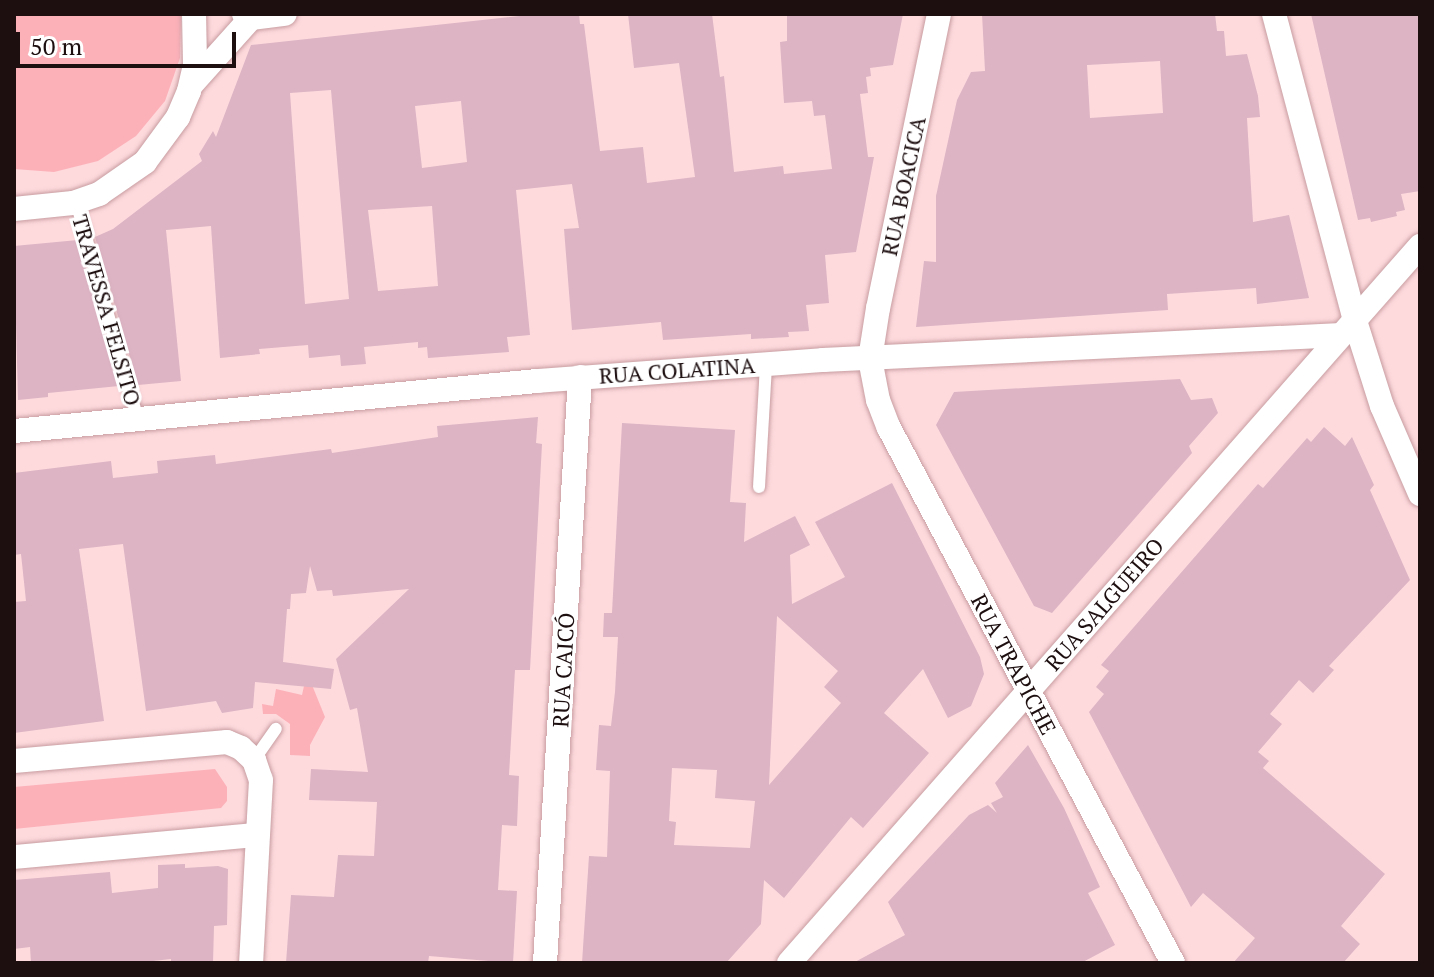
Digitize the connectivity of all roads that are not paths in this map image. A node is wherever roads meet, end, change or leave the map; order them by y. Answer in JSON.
{"nodes":[{"id":1,"x":194,"y":14,"type":"edge"},
{"id":2,"x":285,"y":14,"type":"edge"},
{"id":3,"x":939,"y":14,"type":"edge"},
{"id":4,"x":1274,"y":14,"type":"edge"},
{"id":5,"x":247,"y":16,"type":"edge"},
{"id":6,"x":190,"y":85,"type":"junction"},
{"id":7,"x":76,"y":202,"type":"junction"},
{"id":8,"x":14,"y":209,"type":"edge"},
{"id":9,"x":1420,"y":246,"type":"edge"},
{"id":10,"x":1348,"y":328,"type":"junction"},
{"id":11,"x":870,"y":359,"type":"junction"},
{"id":12,"x":766,"y":364,"type":"junction"},
{"id":13,"x":580,"y":377,"type":"junction"},
{"id":14,"x":138,"y":419,"type":"junction"},
{"id":15,"x":14,"y":431,"type":"edge"},
{"id":16,"x":759,"y":487,"type":"dead end"},
{"id":17,"x":1420,"y":494,"type":"edge"},
{"id":18,"x":1028,"y":691,"type":"junction"},
{"id":19,"x":276,"y":729,"type":"dead end"},
{"id":20,"x":254,"y":760,"type":"junction"},
{"id":21,"x":14,"y":761,"type":"edge"},
{"id":22,"x":257,"y":835,"type":"junction"},
{"id":23,"x":14,"y":857,"type":"edge"},
{"id":24,"x":251,"y":963,"type":"edge"},
{"id":25,"x":545,"y":963,"type":"edge"},
{"id":26,"x":789,"y":963,"type":"edge"},
{"id":27,"x":1173,"y":963,"type":"edge"}],
"edges":[{"from":1,"to":6,"type":"street"},
{"from":2,"to":5,"type":"street"},
{"from":3,"to":11,"type":"street","name":"RUA BOACICA"},
{"from":4,"to":10,"type":"street"},
{"from":5,"to":6,"type":"street"},
{"from":6,"to":7,"type":"street"},
{"from":7,"to":8,"type":"street"},
{"from":7,"to":14,"type":"lane","name":"TRAVESSA FELSITO"},
{"from":9,"to":10,"type":"street","name":"RUA SALGUEIRO"},
{"from":10,"to":11,"type":"street","name":"RUA COLATINA"},
{"from":10,"to":17,"type":"street"},
{"from":10,"to":18,"type":"street","name":"RUA SALGUEIRO"},
{"from":11,"to":12,"type":"street","name":"RUA COLATINA"},
{"from":11,"to":18,"type":"street","name":"RUA TRAPICHE"},
{"from":12,"to":13,"type":"street","name":"RUA COLATINA"},
{"from":12,"to":16,"type":"lane"},
{"from":13,"to":14,"type":"street","name":"RUA COLATINA"},
{"from":13,"to":25,"type":"street","name":"RUA CAICÓ"},
{"from":14,"to":15,"type":"street","name":"RUA COLATINA"},
{"from":18,"to":26,"type":"street","name":"RUA SALGUEIRO"},
{"from":18,"to":27,"type":"street","name":"RUA TRAPICHE"},
{"from":19,"to":20,"type":"lane"},
{"from":20,"to":21,"type":"street"},
{"from":20,"to":22,"type":"street"},
{"from":22,"to":23,"type":"street"},
{"from":22,"to":24,"type":"street"}]}
